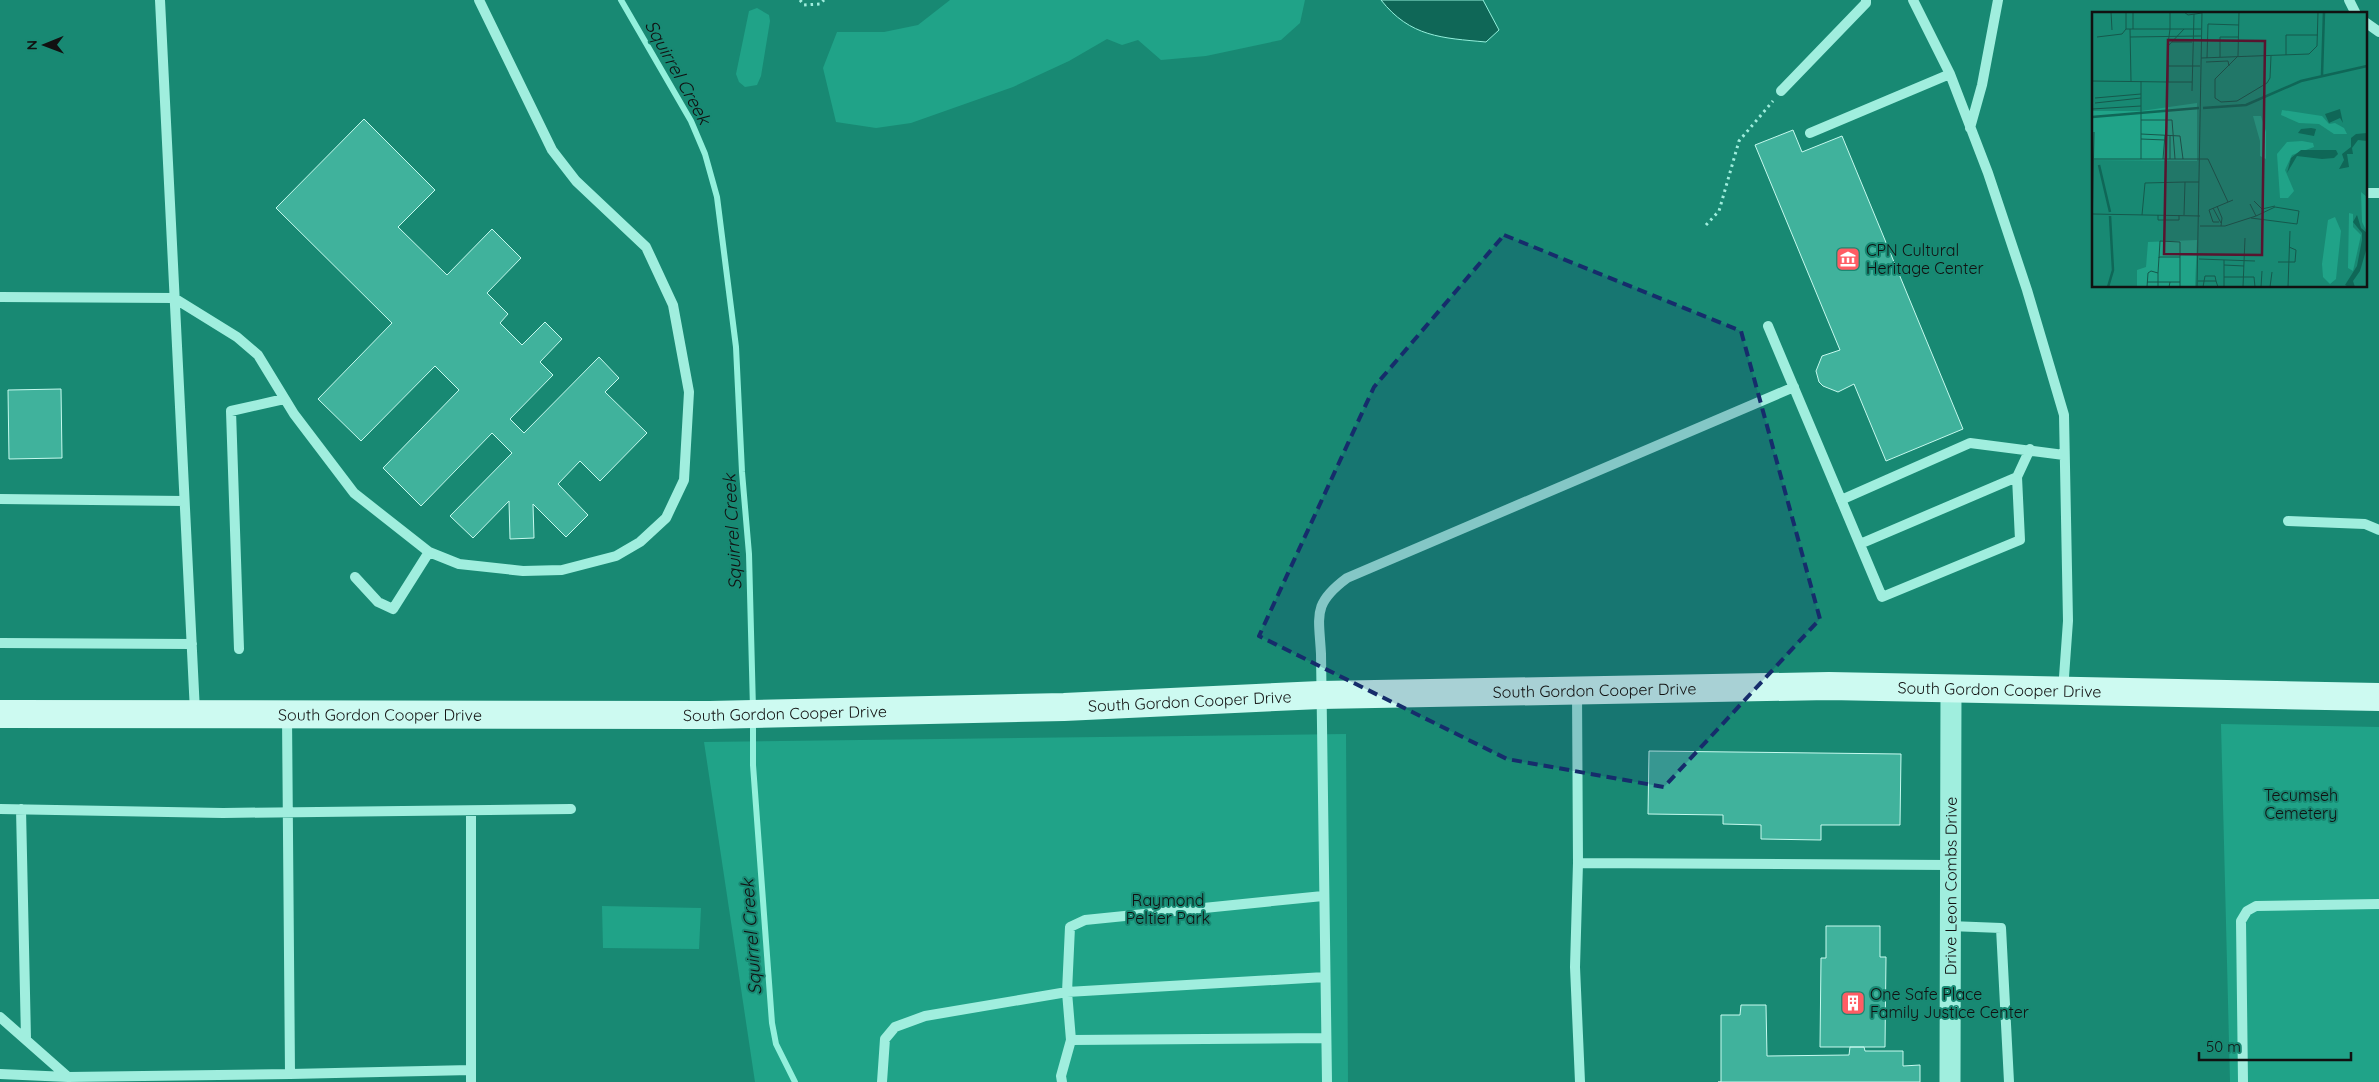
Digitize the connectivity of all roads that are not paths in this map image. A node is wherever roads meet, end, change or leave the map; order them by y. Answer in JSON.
{"nodes":[{"id":1,"x":160,"y":0,"type":"edge"},
{"id":2,"x":479,"y":0,"type":"edge"},
{"id":3,"x":1866,"y":0,"type":"edge"},
{"id":4,"x":1913,"y":0,"type":"edge"},
{"id":5,"x":1998,"y":0,"type":"edge"},
{"id":6,"x":2349,"y":0,"type":"edge"},
{"id":7,"x":2355,"y":12,"type":"edge"},
{"id":8,"x":2366,"y":23,"type":"edge"},
{"id":9,"x":2379,"y":32,"type":"edge"},
{"id":10,"x":1950,"y":74,"type":"junction"},
{"id":11,"x":1781,"y":91,"type":"road end"},
{"id":12,"x":1970,"y":128,"type":"junction"},
{"id":13,"x":1810,"y":133,"type":"dead end"},
{"id":14,"x":2366,"y":193,"type":"edge"},
{"id":15,"x":2379,"y":193,"type":"edge"},
{"id":16,"x":0,"y":297,"type":"edge"},
{"id":17,"x":174,"y":298,"type":"junction"},
{"id":18,"x":1768,"y":326,"type":"dead end"},
{"id":19,"x":1794,"y":387,"type":"junction"},
{"id":20,"x":284,"y":399,"type":"junction"},
{"id":21,"x":2030,"y":449,"type":"junction"},
{"id":22,"x":2064,"y":455,"type":"junction"},
{"id":23,"x":2017,"y":477,"type":"junction"},
{"id":24,"x":0,"y":499,"type":"edge"},
{"id":25,"x":1841,"y":500,"type":"junction"},
{"id":26,"x":184,"y":501,"type":"junction"},
{"id":27,"x":2288,"y":521,"type":"dead end"},
{"id":28,"x":2379,"y":530,"type":"edge"},
{"id":29,"x":1860,"y":544,"type":"junction"},
{"id":30,"x":430,"y":552,"type":"junction"},
{"id":31,"x":355,"y":577,"type":"dead end"},
{"id":32,"x":0,"y":644,"type":"edge"},
{"id":33,"x":192,"y":644,"type":"junction"},
{"id":34,"x":240,"y":649,"type":"dead end"},
{"id":35,"x":1951,"y":688,"type":"junction"},
{"id":36,"x":1577,"y":690,"type":"junction"},
{"id":37,"x":2066,"y":691,"type":"junction"},
{"id":38,"x":1320,"y":695,"type":"junction"},
{"id":39,"x":2379,"y":698,"type":"edge"},
{"id":40,"x":0,"y":714,"type":"edge"},
{"id":41,"x":195,"y":716,"type":"junction"},
{"id":42,"x":287,"y":716,"type":"junction"},
{"id":43,"x":0,"y":808,"type":"edge"},
{"id":44,"x":21,"y":809,"type":"junction"},
{"id":45,"x":571,"y":809,"type":"dead end"},
{"id":46,"x":471,"y":811,"type":"junction"},
{"id":47,"x":288,"y":813,"type":"junction"},
{"id":48,"x":1578,"y":863,"type":"junction"},
{"id":49,"x":1950,"y":865,"type":"junction"},
{"id":50,"x":1323,"y":896,"type":"junction"},
{"id":51,"x":2379,"y":904,"type":"edge"},
{"id":52,"x":1950,"y":926,"type":"junction"},
{"id":53,"x":1325,"y":977,"type":"junction"},
{"id":54,"x":1067,"y":992,"type":"junction"},
{"id":55,"x":0,"y":1017,"type":"edge"},
{"id":56,"x":1326,"y":1038,"type":"junction"},
{"id":57,"x":26,"y":1039,"type":"junction"},
{"id":58,"x":1071,"y":1040,"type":"junction"},
{"id":59,"x":471,"y":1070,"type":"junction"},
{"id":60,"x":0,"y":1074,"type":"edge"},
{"id":61,"x":290,"y":1074,"type":"junction"},
{"id":62,"x":68,"y":1077,"type":"junction"},
{"id":63,"x":471,"y":1082,"type":"edge"},
{"id":64,"x":882,"y":1082,"type":"edge"},
{"id":65,"x":1062,"y":1082,"type":"edge"},
{"id":66,"x":1327,"y":1082,"type":"edge"},
{"id":67,"x":1580,"y":1082,"type":"edge"},
{"id":68,"x":1950,"y":1082,"type":"edge"},
{"id":69,"x":2009,"y":1082,"type":"edge"},
{"id":70,"x":2243,"y":1082,"type":"edge"}],
"edges":[{"from":1,"to":17,"type":"lane"},
{"from":2,"to":30,"type":"lane"},
{"from":3,"to":11,"type":"lane"},
{"from":4,"to":10,"type":"lane"},
{"from":5,"to":12,"type":"lane"},
{"from":6,"to":7,"type":"lane"},
{"from":8,"to":9,"type":"lane"},
{"from":10,"to":12,"type":"lane"},
{"from":10,"to":13,"type":"lane"},
{"from":12,"to":22,"type":"lane"},
{"from":14,"to":15,"type":"lane"},
{"from":16,"to":17,"type":"lane"},
{"from":17,"to":20,"type":"lane"},
{"from":17,"to":26,"type":"lane"},
{"from":18,"to":19,"type":"lane"},
{"from":19,"to":25,"type":"lane"},
{"from":19,"to":38,"type":"lane"},
{"from":20,"to":30,"type":"lane"},
{"from":20,"to":34,"type":"lane"},
{"from":21,"to":22,"type":"lane"},
{"from":21,"to":23,"type":"lane"},
{"from":21,"to":25,"type":"lane"},
{"from":22,"to":37,"type":"lane"},
{"from":23,"to":29,"type":"lane"},
{"from":23,"to":29,"type":"lane"},
{"from":24,"to":26,"type":"lane"},
{"from":25,"to":29,"type":"lane"},
{"from":26,"to":33,"type":"lane"},
{"from":27,"to":28,"type":"lane"},
{"from":30,"to":31,"type":"lane"},
{"from":32,"to":33,"type":"lane"},
{"from":33,"to":41,"type":"lane"},
{"from":35,"to":36,"type":"main road","name":"South Gordon Cooper Drive"},
{"from":35,"to":37,"type":"main road","name":"South Gordon Cooper Drive"},
{"from":35,"to":49,"type":"street","name":"Drive Leon Combs Drive"},
{"from":36,"to":38,"type":"main road","name":"South Gordon Cooper Drive"},
{"from":36,"to":48,"type":"lane"},
{"from":37,"to":39,"type":"main road","name":"South Gordon Cooper Drive"},
{"from":38,"to":42,"type":"main road","name":"South Gordon Cooper Drive"},
{"from":38,"to":50,"type":"lane"},
{"from":40,"to":41,"type":"main road","name":"South Gordon Cooper Drive"},
{"from":41,"to":42,"type":"main road","name":"South Gordon Cooper Drive"},
{"from":42,"to":47,"type":"lane"},
{"from":43,"to":44,"type":"lane"},
{"from":44,"to":47,"type":"lane"},
{"from":44,"to":57,"type":"lane"},
{"from":45,"to":46,"type":"lane"},
{"from":46,"to":47,"type":"lane"},
{"from":46,"to":59,"type":"lane"},
{"from":47,"to":61,"type":"lane"},
{"from":48,"to":49,"type":"lane"},
{"from":48,"to":67,"type":"lane"},
{"from":49,"to":52,"type":"street","name":"Drive Leon Combs Drive"},
{"from":50,"to":53,"type":"lane"},
{"from":50,"to":54,"type":"lane"},
{"from":51,"to":70,"type":"lane"},
{"from":52,"to":68,"type":"street","name":"Drive Leon Combs Drive"},
{"from":52,"to":69,"type":"lane"},
{"from":53,"to":54,"type":"lane"},
{"from":53,"to":56,"type":"lane"},
{"from":54,"to":58,"type":"lane"},
{"from":54,"to":64,"type":"lane"},
{"from":55,"to":57,"type":"lane"},
{"from":56,"to":58,"type":"lane"},
{"from":56,"to":66,"type":"lane"},
{"from":57,"to":62,"type":"lane"},
{"from":58,"to":65,"type":"lane"},
{"from":59,"to":61,"type":"lane"},
{"from":59,"to":63,"type":"lane"},
{"from":60,"to":62,"type":"lane"},
{"from":61,"to":62,"type":"lane"}]}
